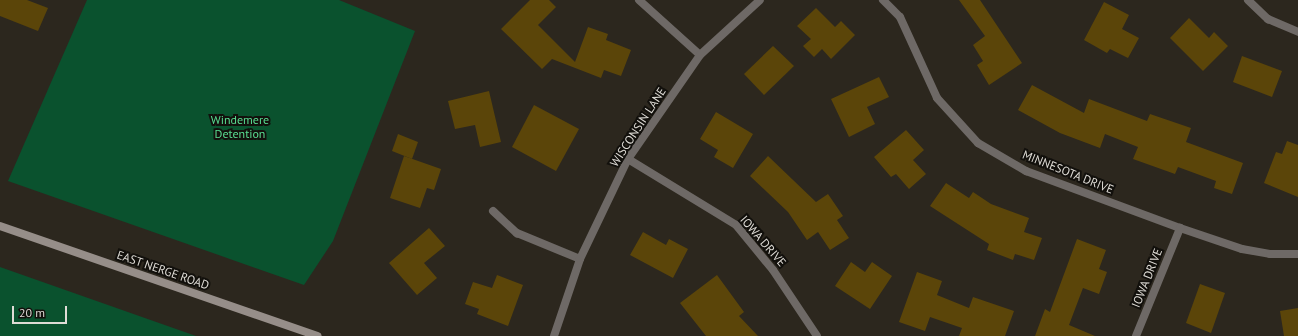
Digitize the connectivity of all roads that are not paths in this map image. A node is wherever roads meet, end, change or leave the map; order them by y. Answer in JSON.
{"nodes":[{"id":1,"x":639,"y":0,"type":"edge"},
{"id":2,"x":760,"y":0,"type":"edge"},
{"id":3,"x":882,"y":0,"type":"edge"},
{"id":4,"x":1248,"y":0,"type":"edge"},
{"id":5,"x":1298,"y":32,"type":"edge"},
{"id":6,"x":700,"y":55,"type":"junction"},
{"id":7,"x":628,"y":159,"type":"junction"},
{"id":8,"x":493,"y":211,"type":"dead end"},
{"id":9,"x":0,"y":226,"type":"edge"},
{"id":10,"x":1180,"y":228,"type":"junction"},
{"id":11,"x":1298,"y":254,"type":"edge"},
{"id":12,"x":580,"y":259,"type":"junction"},
{"id":13,"x":318,"y":336,"type":"edge"},
{"id":14,"x":554,"y":336,"type":"edge"},
{"id":15,"x":817,"y":336,"type":"edge"},
{"id":16,"x":1136,"y":336,"type":"edge"}],
"edges":[{"from":1,"to":6,"type":"street"},
{"from":2,"to":6,"type":"street","name":"WISCONSIN LANE"},
{"from":3,"to":10,"type":"street","name":"MINNESOTA DRIVE"},
{"from":4,"to":5,"type":"street"},
{"from":6,"to":7,"type":"street","name":"WISCONSIN LANE"},
{"from":7,"to":12,"type":"street","name":"WISCONSIN LANE"},
{"from":7,"to":15,"type":"street","name":"IOWA DRIVE"},
{"from":8,"to":12,"type":"street"},
{"from":9,"to":13,"type":"main road","name":"EAST NERGE ROAD"},
{"from":10,"to":11,"type":"street","name":"MINNESOTA DRIVE"},
{"from":10,"to":16,"type":"street","name":"IOWA DRIVE"},
{"from":12,"to":14,"type":"street","name":"WISCONSIN LANE"}]}
